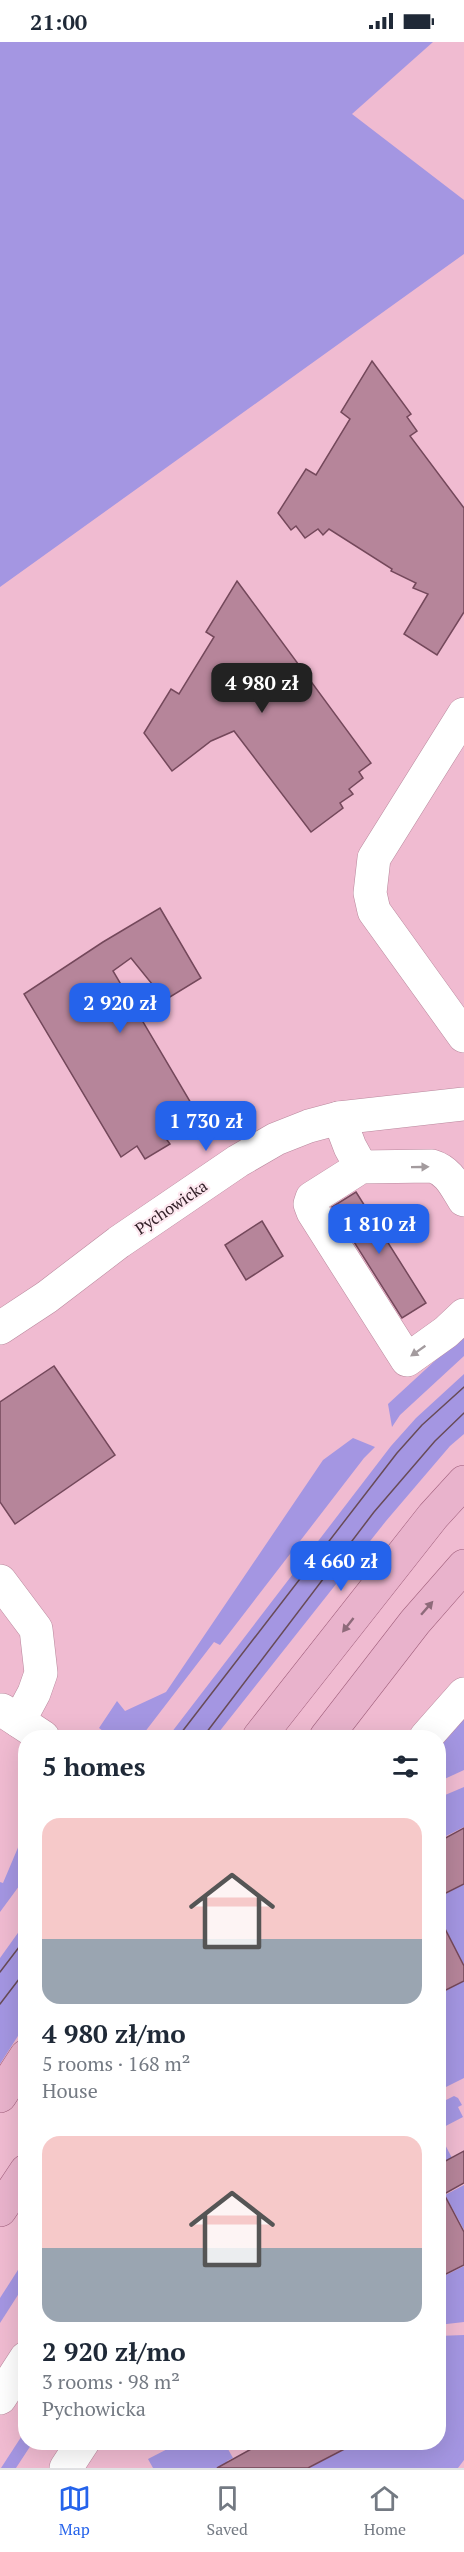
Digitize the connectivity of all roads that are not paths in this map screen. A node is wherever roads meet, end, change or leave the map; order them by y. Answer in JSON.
{"nodes":[{"id":1,"x":464,"y":714,"type":"edge"},
{"id":2,"x":464,"y":1036,"type":"edge"},
{"id":3,"x":464,"y":1104,"type":"edge"},
{"id":4,"x":339,"y":1118,"type":"junction"},
{"id":5,"x":361,"y":1167,"type":"junction"},
{"id":6,"x":464,"y":1200,"type":"edge"},
{"id":7,"x":464,"y":1315,"type":"edge"},
{"id":8,"x":0,"y":1328,"type":"edge"},
{"id":9,"x":464,"y":1482,"type":"edge"},
{"id":10,"x":464,"y":1566,"type":"edge"},
{"id":11,"x":0,"y":1581,"type":"edge"},
{"id":12,"x":464,"y":1694,"type":"edge"},
{"id":13,"x":21,"y":1722,"type":"edge"},
{"id":14,"x":265,"y":1730,"type":"edge"},
{"id":15,"x":331,"y":1730,"type":"edge"},
{"id":16,"x":432,"y":1730,"type":"edge"},
{"id":17,"x":18,"y":2068,"type":"edge"},
{"id":18,"x":0,"y":2096,"type":"edge"},
{"id":19,"x":18,"y":2183,"type":"edge"},
{"id":20,"x":0,"y":2211,"type":"edge"},
{"id":21,"x":18,"y":2370,"type":"edge"},
{"id":22,"x":0,"y":2398,"type":"edge"},
{"id":23,"x":78,"y":2450,"type":"edge"},
{"id":24,"x":66,"y":2468,"type":"edge"}],
"edges":[{"from":1,"to":2,"type":"street"},
{"from":3,"to":4,"type":"street","name":"Pychowicka"},
{"from":4,"to":5,"type":"street"},
{"from":4,"to":8,"type":"street","name":"Pychowicka"},
{"from":5,"to":6,"type":"street","one_way":true},
{"from":7,"to":5,"type":"street","one_way":true},
{"from":9,"to":14,"type":"main road","one_way":true},
{"from":15,"to":10,"type":"main road","one_way":true},
{"from":11,"to":13,"type":"street"},
{"from":12,"to":16,"type":"street"},
{"from":17,"to":18,"type":"main road"},
{"from":19,"to":20,"type":"main road"},
{"from":21,"to":22,"type":"street"},
{"from":23,"to":24,"type":"street"}]}
